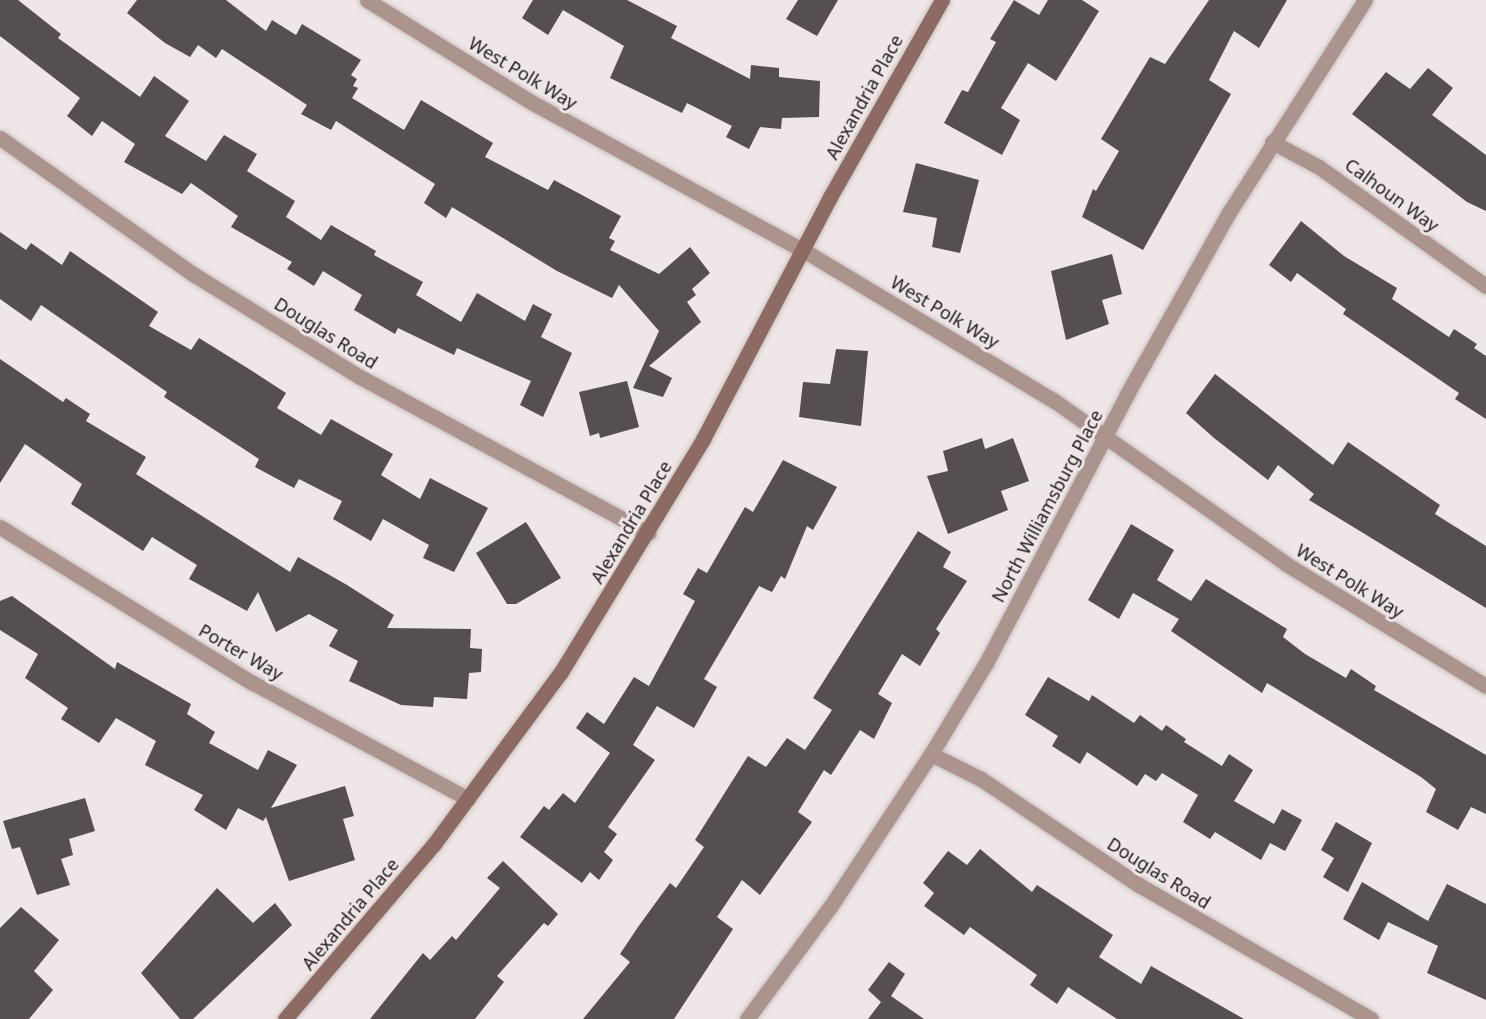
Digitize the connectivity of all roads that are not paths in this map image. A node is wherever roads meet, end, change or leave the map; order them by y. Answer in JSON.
{"nodes":[{"id":1,"x":367,"y":0,"type":"edge"},
{"id":2,"x":942,"y":0,"type":"edge"},
{"id":3,"x":1365,"y":0,"type":"edge"},
{"id":4,"x":0,"y":138,"type":"edge"},
{"id":5,"x":1272,"y":142,"type":"junction"},
{"id":6,"x":803,"y":250,"type":"junction"},
{"id":7,"x":1486,"y":286,"type":"edge"},
{"id":8,"x":1106,"y":438,"type":"junction"},
{"id":9,"x":0,"y":527,"type":"edge"},
{"id":10,"x":649,"y":533,"type":"junction"},
{"id":11,"x":1486,"y":686,"type":"edge"},
{"id":12,"x":931,"y":754,"type":"junction"},
{"id":13,"x":468,"y":799,"type":"junction"},
{"id":14,"x":285,"y":1019,"type":"edge"},
{"id":15,"x":747,"y":1019,"type":"edge"},
{"id":16,"x":1371,"y":1019,"type":"edge"}],
"edges":[{"from":1,"to":6,"type":"street","name":"West Polk Way"},
{"from":2,"to":6,"type":"street","name":"Alexandria Place"},
{"from":3,"to":5,"type":"street","name":"North Williamsburg Place"},
{"from":4,"to":10,"type":"street","name":"Douglas Road"},
{"from":5,"to":7,"type":"street","name":"Calhoun Way"},
{"from":5,"to":8,"type":"street","name":"North Williamsburg Place"},
{"from":6,"to":8,"type":"street","name":"West Polk Way"},
{"from":6,"to":10,"type":"street","name":"Alexandria Place"},
{"from":8,"to":11,"type":"street","name":"West Polk Way"},
{"from":8,"to":12,"type":"street","name":"North Williamsburg Place"},
{"from":9,"to":13,"type":"street","name":"Porter Way"},
{"from":10,"to":13,"type":"street","name":"Alexandria Place"},
{"from":12,"to":15,"type":"street","name":"North Williamsburg Place"},
{"from":12,"to":16,"type":"street","name":"Douglas Road"},
{"from":13,"to":14,"type":"street","name":"Alexandria Place"}]}
